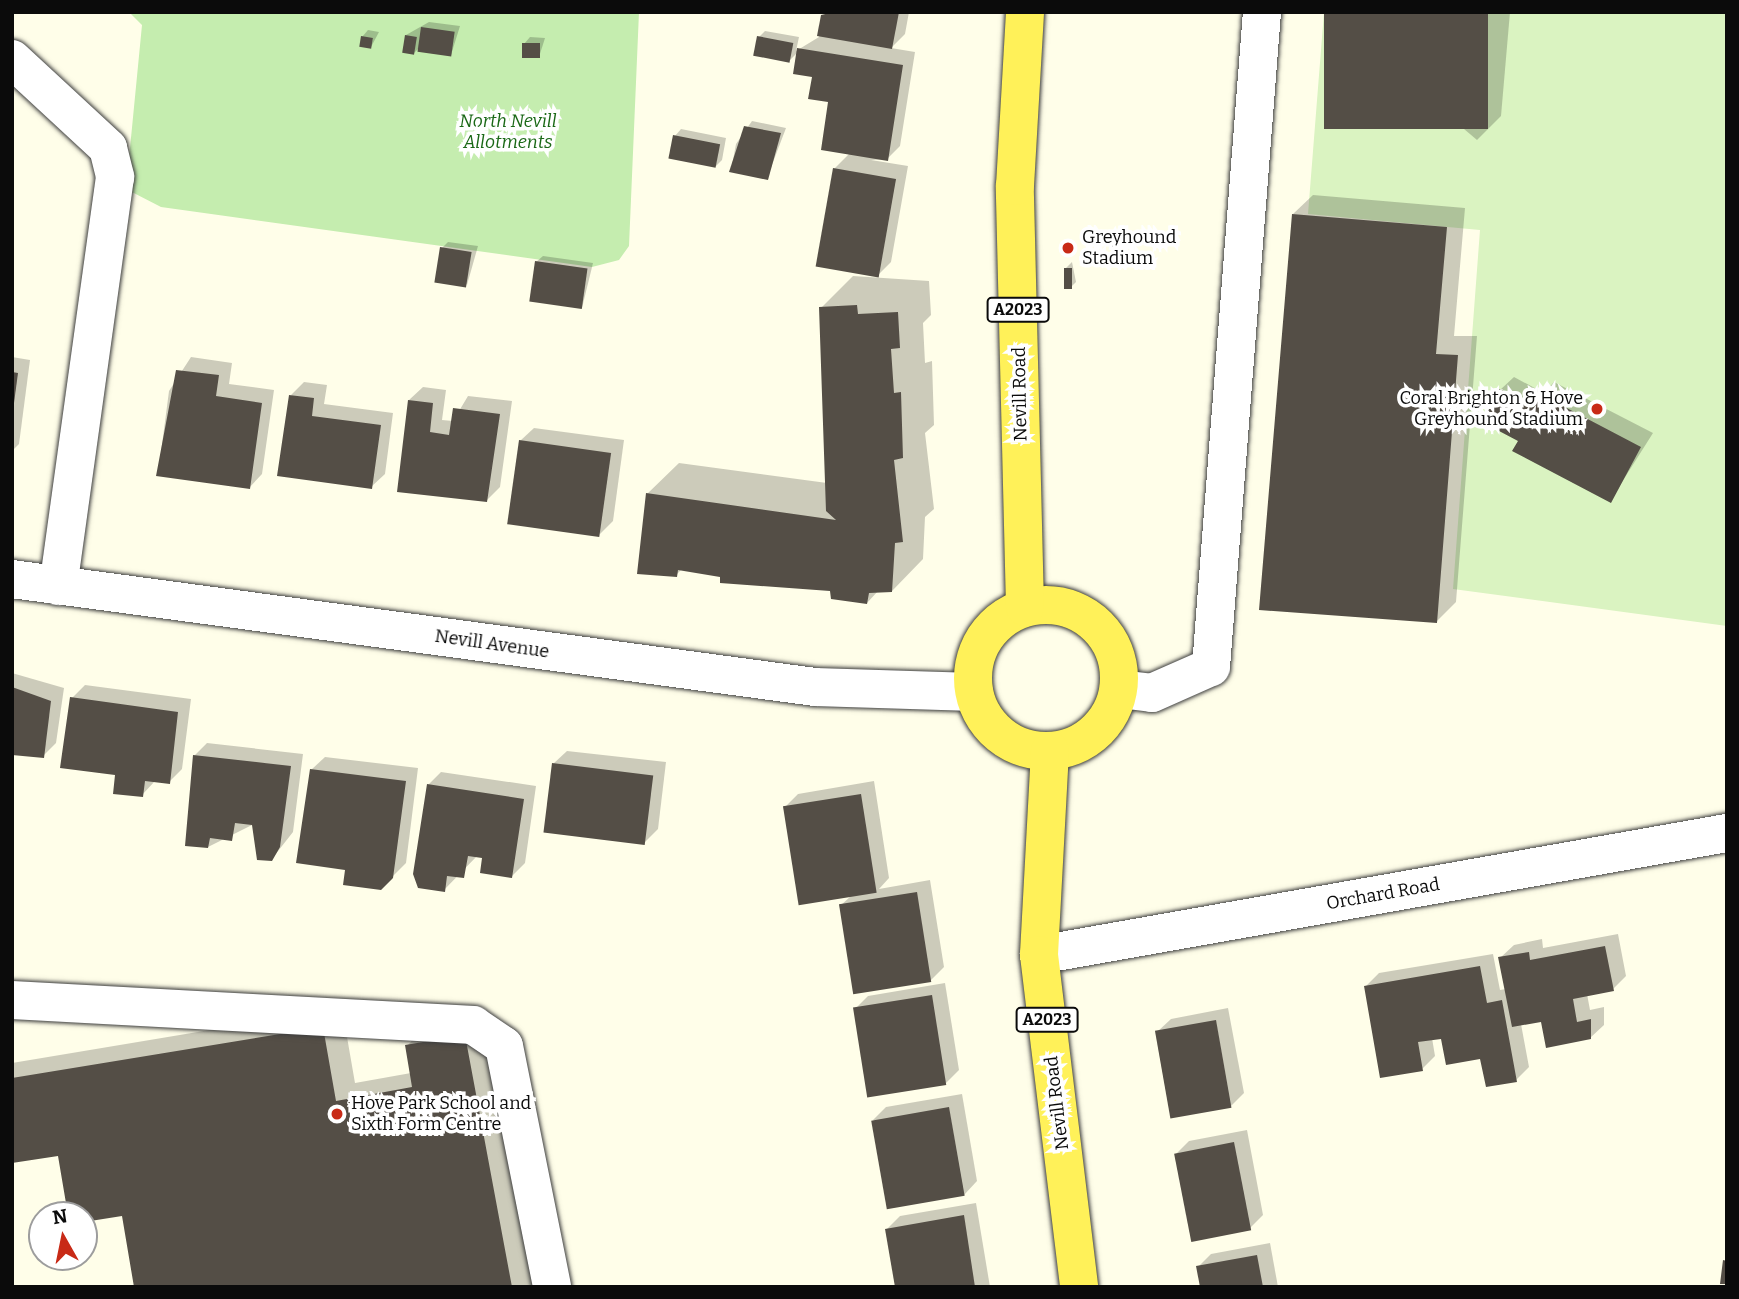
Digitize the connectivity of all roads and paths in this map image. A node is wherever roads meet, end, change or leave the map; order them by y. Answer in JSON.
{"nodes":[{"id":1,"x":1025,"y":12,"type":"edge"},
{"id":2,"x":1262,"y":12,"type":"edge"},
{"id":3,"x":12,"y":59,"type":"edge"},
{"id":4,"x":12,"y":579,"type":"edge"},
{"id":5,"x":58,"y":586,"type":"junction"},
{"id":6,"x":1025,"y":607,"type":"junction"},
{"id":7,"x":1119,"y":689,"type":"junction"},
{"id":8,"x":974,"y":692,"type":"junction"},
{"id":9,"x":1050,"y":751,"type":"junction"},
{"id":10,"x":1727,"y":833,"type":"edge"},
{"id":11,"x":1039,"y":955,"type":"junction"},
{"id":12,"x":12,"y":1000,"type":"edge"},
{"id":13,"x":552,"y":1287,"type":"edge"},
{"id":14,"x":1079,"y":1287,"type":"edge"}],
"edges":[{"from":1,"to":6,"type":"main road","name":"Nevill Road","number":"A2023"},
{"from":2,"to":7,"type":"street"},
{"from":3,"to":5,"type":"street"},
{"from":4,"to":5,"type":"street","name":"Nevill Avenue"},
{"from":5,"to":8,"type":"street","name":"Nevill Avenue"},
{"from":6,"to":7,"type":"main road"},
{"from":6,"to":8,"type":"main road"},
{"from":7,"to":9,"type":"main road"},
{"from":8,"to":9,"type":"main road"},
{"from":9,"to":11,"type":"main road","name":"Nevill Road","number":"A2023"},
{"from":10,"to":11,"type":"street","name":"Orchard Road"},
{"from":11,"to":14,"type":"main road","name":"Nevill Road","number":"A2023"},
{"from":12,"to":13,"type":"street"}]}
